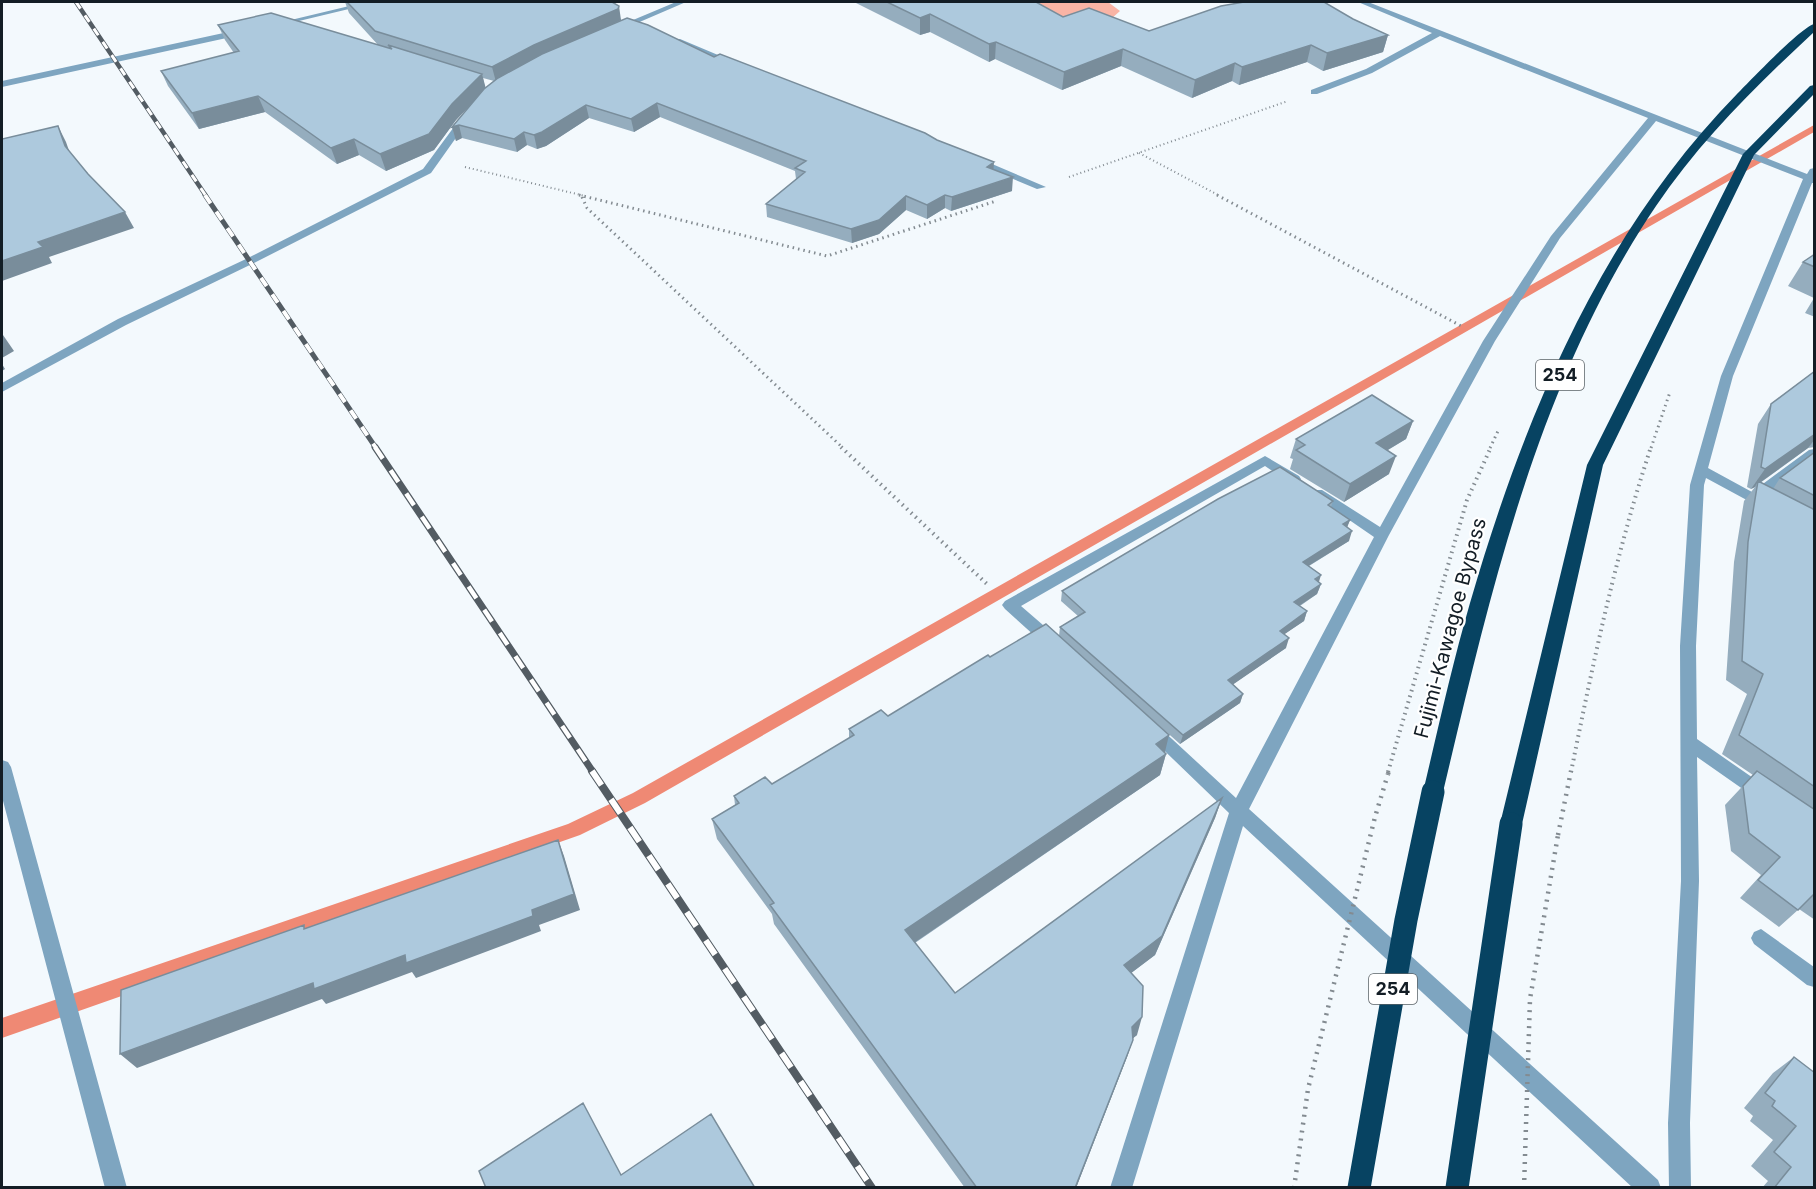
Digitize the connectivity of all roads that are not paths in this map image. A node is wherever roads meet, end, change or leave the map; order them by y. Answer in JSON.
{"nodes":[{"id":1,"x":374,"y":2,"type":"edge"},
{"id":2,"x":682,"y":2,"type":"edge"},
{"id":3,"x":1362,"y":2,"type":"edge"},
{"id":4,"x":287,"y":22,"type":"junction"},
{"id":5,"x":626,"y":24,"type":"junction"},
{"id":6,"x":264,"y":27,"type":"edge"},
{"id":7,"x":1815,"y":27,"type":"edge"},
{"id":8,"x":309,"y":29,"type":"edge"},
{"id":9,"x":252,"y":30,"type":"edge"},
{"id":10,"x":648,"y":31,"type":"edge"},
{"id":11,"x":1440,"y":32,"type":"junction"},
{"id":12,"x":604,"y":34,"type":"edge"},
{"id":13,"x":670,"y":38,"type":"edge"},
{"id":14,"x":746,"y":68,"type":"edge"},
{"id":15,"x":2,"y":84,"type":"edge"},
{"id":16,"x":1815,"y":87,"type":"edge"},
{"id":17,"x":1314,"y":92,"type":"road end"},
{"id":18,"x":475,"y":106,"type":"edge"},
{"id":19,"x":1654,"y":117,"type":"junction"},
{"id":20,"x":1704,"y":136,"type":"junction"},
{"id":21,"x":1749,"y":154,"type":"junction"},
{"id":22,"x":964,"y":156,"type":"edge"},
{"id":23,"x":1813,"y":176,"type":"edge"},
{"id":24,"x":1041,"y":187,"type":"road end"},
{"id":25,"x":2,"y":388,"type":"edge"},
{"id":26,"x":1815,"y":453,"type":"edge"},
{"id":27,"x":1701,"y":470,"type":"junction"},
{"id":28,"x":1752,"y":498,"type":"junction"},
{"id":29,"x":1784,"y":515,"type":"edge"},
{"id":30,"x":1382,"y":535,"type":"junction"},
{"id":31,"x":1063,"y":652,"type":"edge"},
{"id":32,"x":1142,"y":723,"type":"edge"},
{"id":33,"x":1690,"y":743,"type":"junction"},
{"id":34,"x":2,"y":767,"type":"edge"},
{"id":35,"x":1773,"y":801,"type":"edge"},
{"id":36,"x":1239,"y":810,"type":"junction"},
{"id":37,"x":1761,"y":938,"type":"dead end"},
{"id":38,"x":1815,"y":978,"type":"edge"},
{"id":39,"x":116,"y":1188,"type":"edge"},
{"id":40,"x":1121,"y":1188,"type":"edge"},
{"id":41,"x":1359,"y":1188,"type":"edge"},
{"id":42,"x":1457,"y":1188,"type":"edge"},
{"id":43,"x":1650,"y":1188,"type":"edge"},
{"id":44,"x":1680,"y":1188,"type":"edge"}],
"edges":[{"from":1,"to":4,"type":"street"},
{"from":2,"to":5,"type":"street"},
{"from":3,"to":11,"type":"street"},
{"from":4,"to":6,"type":"street"},
{"from":4,"to":8,"type":"street"},
{"from":5,"to":10,"type":"street"},
{"from":5,"to":12,"type":"street"},
{"from":7,"to":20,"type":"highway","name":"Fujimi-Kawagoe Bypass","number":"254"},
{"from":9,"to":15,"type":"street"},
{"from":11,"to":17,"type":"street"},
{"from":11,"to":19,"type":"street"},
{"from":13,"to":14,"type":"street"},
{"from":16,"to":21,"type":"highway"},
{"from":18,"to":25,"type":"street"},
{"from":19,"to":20,"type":"street"},
{"from":19,"to":30,"type":"street"},
{"from":20,"to":21,"type":"street"},
{"from":20,"to":41,"type":"highway","name":"Fujimi-Kawagoe Bypass","number":"254","bridge":true},
{"from":21,"to":23,"type":"street"},
{"from":21,"to":42,"type":"highway","bridge":true},
{"from":22,"to":24,"type":"street"},
{"from":23,"to":27,"type":"street"},
{"from":26,"to":28,"type":"street"},
{"from":27,"to":28,"type":"street"},
{"from":27,"to":33,"type":"street"},
{"from":28,"to":29,"type":"street"},
{"from":30,"to":31,"type":"street"},
{"from":30,"to":36,"type":"street"},
{"from":32,"to":36,"type":"street"},
{"from":33,"to":35,"type":"street"},
{"from":33,"to":44,"type":"street"},
{"from":34,"to":39,"type":"street"},
{"from":36,"to":40,"type":"street"},
{"from":36,"to":43,"type":"street"},
{"from":37,"to":38,"type":"street"}]}
